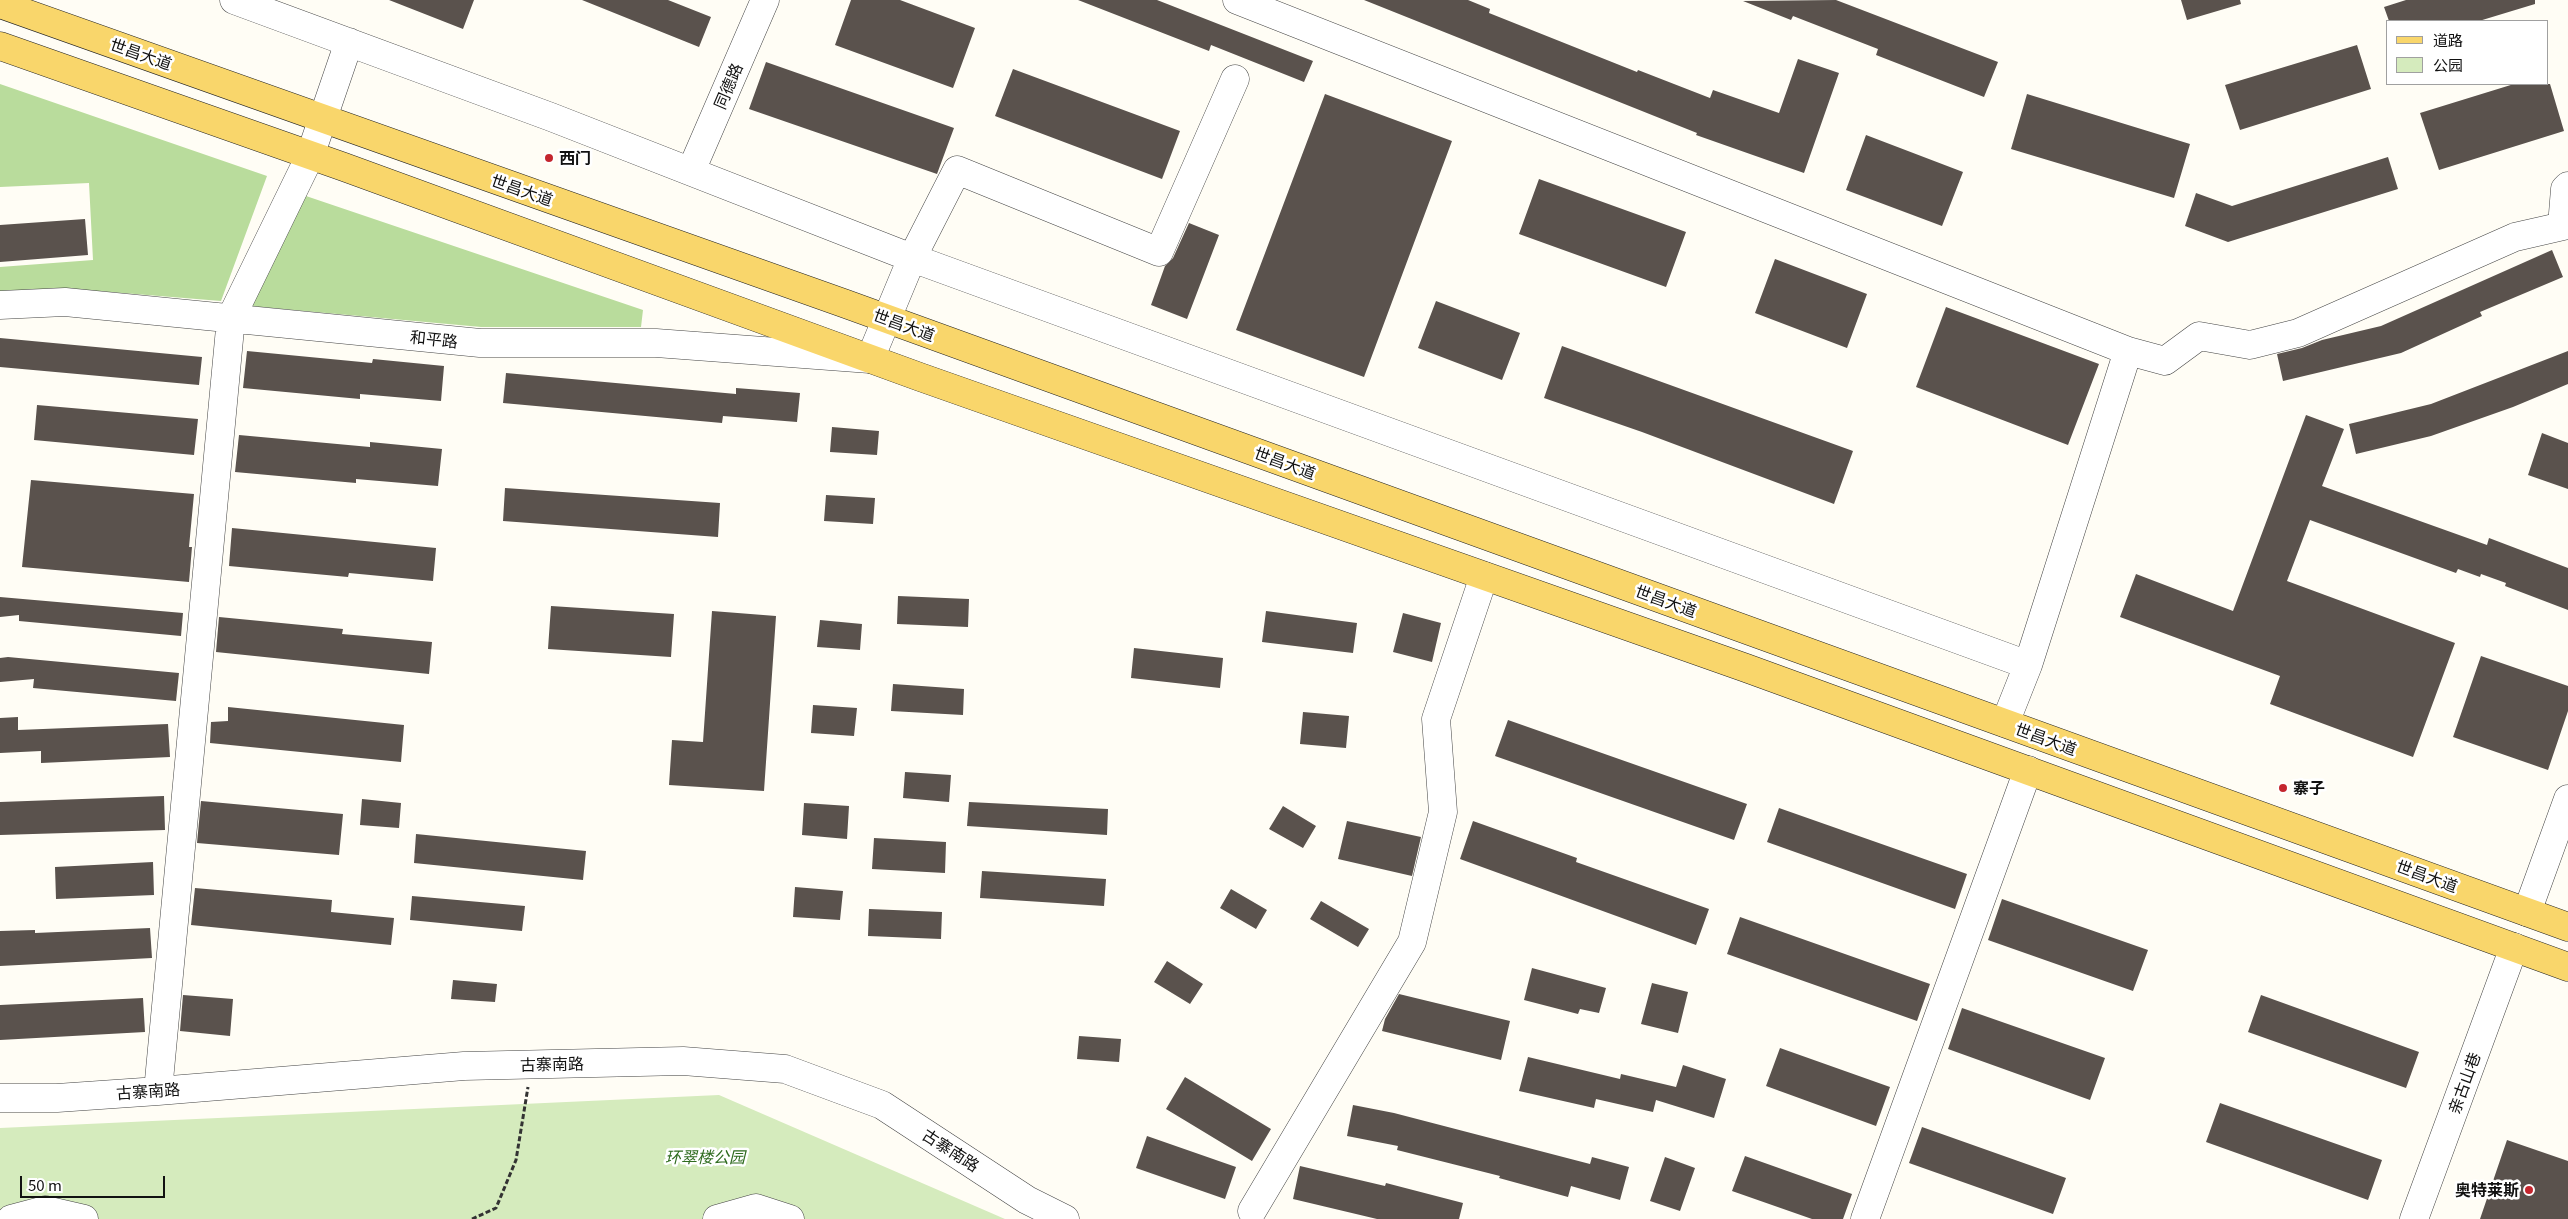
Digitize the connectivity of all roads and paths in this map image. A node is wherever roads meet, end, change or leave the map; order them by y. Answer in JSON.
{"nodes":[{"id":1,"x":234,"y":0,"type":"edge"},
{"id":2,"x":765,"y":0,"type":"edge"},
{"id":3,"x":1237,"y":0,"type":"edge"},
{"id":4,"x":0,"y":4,"type":"edge"},
{"id":5,"x":349,"y":42,"type":"junction"},
{"id":6,"x":0,"y":46,"type":"edge"},
{"id":7,"x":1235,"y":79,"type":"dead end"},
{"id":8,"x":324,"y":118,"type":"junction"},
{"id":9,"x":310,"y":156,"type":"junction"},
{"id":10,"x":691,"y":171,"type":"junction"},
{"id":11,"x":2568,"y":186,"type":"edge"},
{"id":12,"x":2565,"y":225,"type":"edge"},
{"id":13,"x":912,"y":258,"type":"junction"},
{"id":14,"x":0,"y":305,"type":"edge"},
{"id":15,"x":231,"y":318,"type":"junction"},
{"id":16,"x":886,"y":319,"type":"junction"},
{"id":17,"x":2128,"y":351,"type":"junction"},
{"id":18,"x":870,"y":358,"type":"junction"},
{"id":19,"x":1484,"y":576,"type":"junction"},
{"id":20,"x":2028,"y":665,"type":"junction"},
{"id":21,"x":2005,"y":723,"type":"junction"},
{"id":22,"x":2028,"y":770,"type":"junction"},
{"id":23,"x":2568,"y":799,"type":"edge"},
{"id":24,"x":2527,"y":912,"type":"junction"},
{"id":25,"x":2568,"y":927,"type":"edge"},
{"id":26,"x":2514,"y":947,"type":"junction"},
{"id":27,"x":2568,"y":967,"type":"edge"},
{"id":28,"x":532,"y":1064,"type":"junction"},
{"id":29,"x":158,"y":1091,"type":"junction"},
{"id":30,"x":0,"y":1098,"type":"edge"},
{"id":31,"x":1252,"y":1211,"type":"dead end"},
{"id":32,"x":11,"y":1219,"type":"edge"},
{"id":33,"x":84,"y":1219,"type":"edge"},
{"id":34,"x":472,"y":1219,"type":"edge"},
{"id":35,"x":717,"y":1219,"type":"edge"},
{"id":36,"x":790,"y":1219,"type":"edge"},
{"id":37,"x":1065,"y":1219,"type":"edge"},
{"id":38,"x":1865,"y":1219,"type":"edge"},
{"id":39,"x":2414,"y":1219,"type":"edge"}],
"edges":[{"from":1,"to":5,"type":"street"},
{"from":2,"to":10,"type":"street","name":"同德路"},
{"from":3,"to":17,"type":"street"},
{"from":4,"to":8,"type":"main road","name":"世昌大道"},
{"from":5,"to":8,"type":"street"},
{"from":5,"to":10,"type":"street"},
{"from":6,"to":9,"type":"main road"},
{"from":7,"to":13,"type":"street"},
{"from":8,"to":9,"type":"street"},
{"from":8,"to":16,"type":"main road","name":"世昌大道"},
{"from":9,"to":15,"type":"street"},
{"from":9,"to":18,"type":"main road"},
{"from":10,"to":13,"type":"street"},
{"from":11,"to":12,"type":"street"},
{"from":12,"to":17,"type":"street"},
{"from":13,"to":16,"type":"street"},
{"from":13,"to":20,"type":"street"},
{"from":14,"to":15,"type":"street","name":"和平路"},
{"from":15,"to":18,"type":"street","name":"和平路"},
{"from":15,"to":29,"type":"street"},
{"from":16,"to":18,"type":"street"},
{"from":16,"to":21,"type":"main road","name":"世昌大道"},
{"from":17,"to":20,"type":"street"},
{"from":18,"to":19,"type":"main road"},
{"from":19,"to":22,"type":"main road"},
{"from":19,"to":31,"type":"street"},
{"from":20,"to":21,"type":"street"},
{"from":21,"to":24,"type":"main road","name":"世昌大道"},
{"from":22,"to":26,"type":"main road"},
{"from":22,"to":38,"type":"street"},
{"from":23,"to":24,"type":"street"},
{"from":24,"to":25,"type":"main road","name":"世昌大道"},
{"from":26,"to":27,"type":"main road"},
{"from":26,"to":39,"type":"street","name":"亲古山巷"},
{"from":28,"to":29,"type":"street","name":"古寨南路"},
{"from":28,"to":34,"type":"path"},
{"from":28,"to":37,"type":"street","name":"古寨南路"},
{"from":29,"to":30,"type":"street","name":"古寨南路"},
{"from":32,"to":33,"type":"street"},
{"from":35,"to":36,"type":"street"}]}
